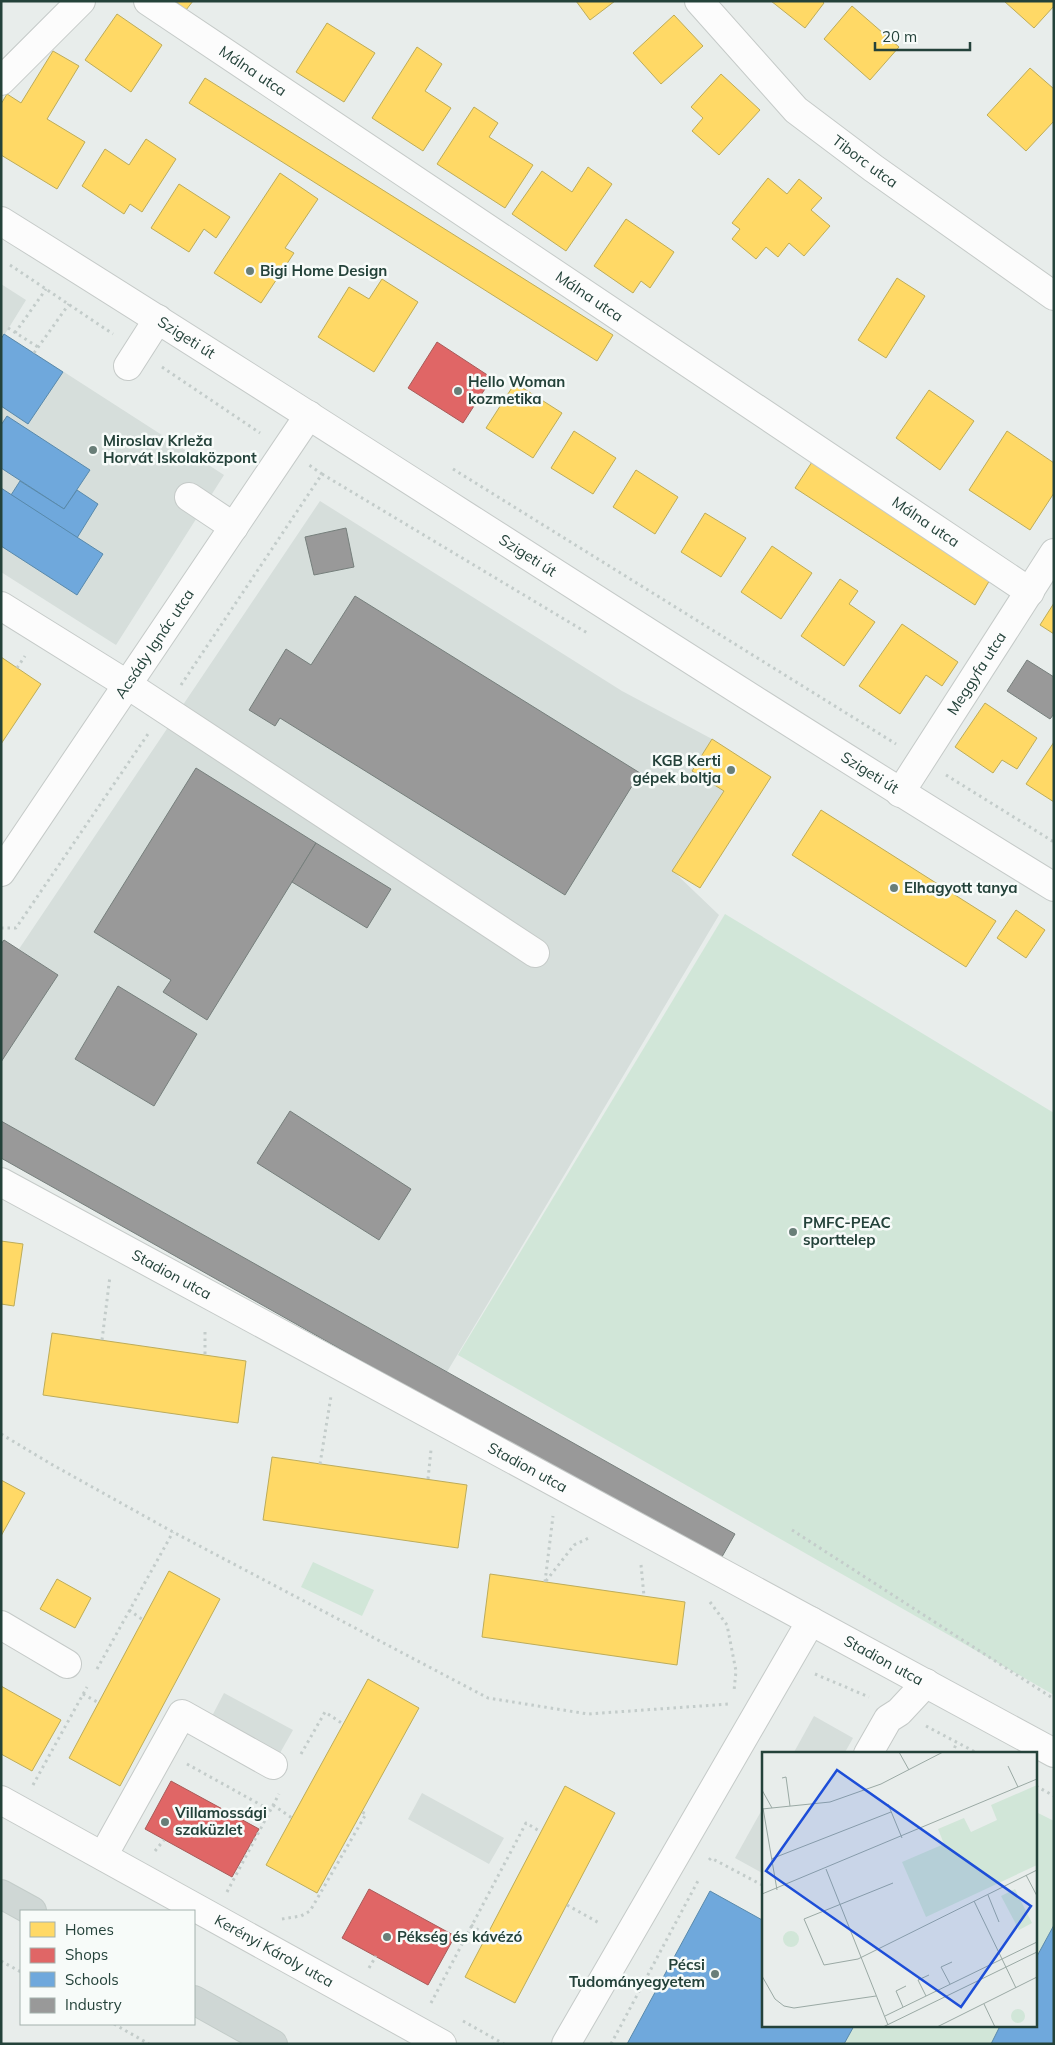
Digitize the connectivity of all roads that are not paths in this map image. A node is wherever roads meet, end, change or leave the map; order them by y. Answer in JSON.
{"nodes":[{"id":1,"x":81,"y":1,"type":"edge"},
{"id":2,"x":148,"y":1,"type":"edge"},
{"id":3,"x":699,"y":1,"type":"edge"},
{"id":4,"x":1,"y":81,"type":"edge"},
{"id":5,"x":1,"y":221,"type":"edge"},
{"id":6,"x":1054,"y":296,"type":"edge"},
{"id":7,"x":158,"y":319,"type":"junction"},
{"id":8,"x":128,"y":366,"type":"dead end"},
{"id":9,"x":309,"y":415,"type":"junction"},
{"id":10,"x":189,"y":497,"type":"dead end"},
{"id":11,"x":234,"y":527,"type":"junction"},
{"id":12,"x":1054,"y":553,"type":"edge"},
{"id":13,"x":1030,"y":592,"type":"junction"},
{"id":14,"x":1,"y":606,"type":"edge"},
{"id":15,"x":128,"y":685,"type":"junction"},
{"id":16,"x":900,"y":793,"type":"junction"},
{"id":17,"x":1,"y":872,"type":"edge"},
{"id":18,"x":1054,"y":887,"type":"edge"},
{"id":19,"x":535,"y":953,"type":"dead end"},
{"id":20,"x":1,"y":1182,"type":"edge"},
{"id":21,"x":811,"y":1621,"type":"junction"},
{"id":22,"x":1,"y":1625,"type":"edge"},
{"id":23,"x":67,"y":1664,"type":"dead end"},
{"id":24,"x":896,"y":1668,"type":"junction"},
{"id":25,"x":926,"y":1683,"type":"junction"},
{"id":26,"x":891,"y":1712,"type":"junction"},
{"id":27,"x":869,"y":1752,"type":"edge"},
{"id":28,"x":1054,"y":1753,"type":"edge"},
{"id":29,"x":284,"y":1772,"type":"road end"},
{"id":30,"x":1,"y":1800,"type":"edge"},
{"id":31,"x":103,"y":1856,"type":"junction"},
{"id":32,"x":1,"y":1894,"type":"edge"},
{"id":33,"x":30,"y":1910,"type":"edge"},
{"id":34,"x":195,"y":2001,"type":"edge"},
{"id":35,"x":273,"y":2044,"type":"edge"},
{"id":36,"x":442,"y":2044,"type":"edge"},
{"id":37,"x":566,"y":2044,"type":"edge"}],
"edges":[{"from":1,"to":4,"type":"street"},
{"from":2,"to":13,"type":"street","name":"Málna utca"},
{"from":3,"to":6,"type":"street","name":"Tiborc utca"},
{"from":5,"to":7,"type":"street","name":"Szigeti út"},
{"from":7,"to":8,"type":"street"},
{"from":7,"to":9,"type":"street","name":"Szigeti út"},
{"from":9,"to":11,"type":"street","name":"Acsády Ignác utca"},
{"from":9,"to":16,"type":"street","name":"Szigeti út"},
{"from":10,"to":11,"type":"street"},
{"from":11,"to":15,"type":"street","name":"Acsády Ignác utca"},
{"from":12,"to":13,"type":"street","name":"Meggyfa utca"},
{"from":13,"to":16,"type":"street","name":"Meggyfa utca"},
{"from":14,"to":15,"type":"street"},
{"from":15,"to":17,"type":"street","name":"Acsády Ignác utca"},
{"from":15,"to":19,"type":"street"},
{"from":16,"to":18,"type":"street","name":"Szigeti út"},
{"from":20,"to":21,"type":"street","name":"Stadion utca"},
{"from":21,"to":24,"type":"street","name":"Stadion utca"},
{"from":21,"to":37,"type":"street"},
{"from":22,"to":23,"type":"street"},
{"from":24,"to":25,"type":"street","name":"Stadion utca"},
{"from":24,"to":26,"type":"street"},
{"from":25,"to":26,"type":"street"},
{"from":25,"to":28,"type":"street","name":"Stadion utca"},
{"from":26,"to":27,"type":"street"},
{"from":29,"to":31,"type":"street"},
{"from":30,"to":31,"type":"street","name":"Kerényi Károly utca"},
{"from":31,"to":36,"type":"street","name":"Kerényi Károly utca"},
{"from":32,"to":33,"type":"main road"},
{"from":34,"to":35,"type":"main road"}]}
